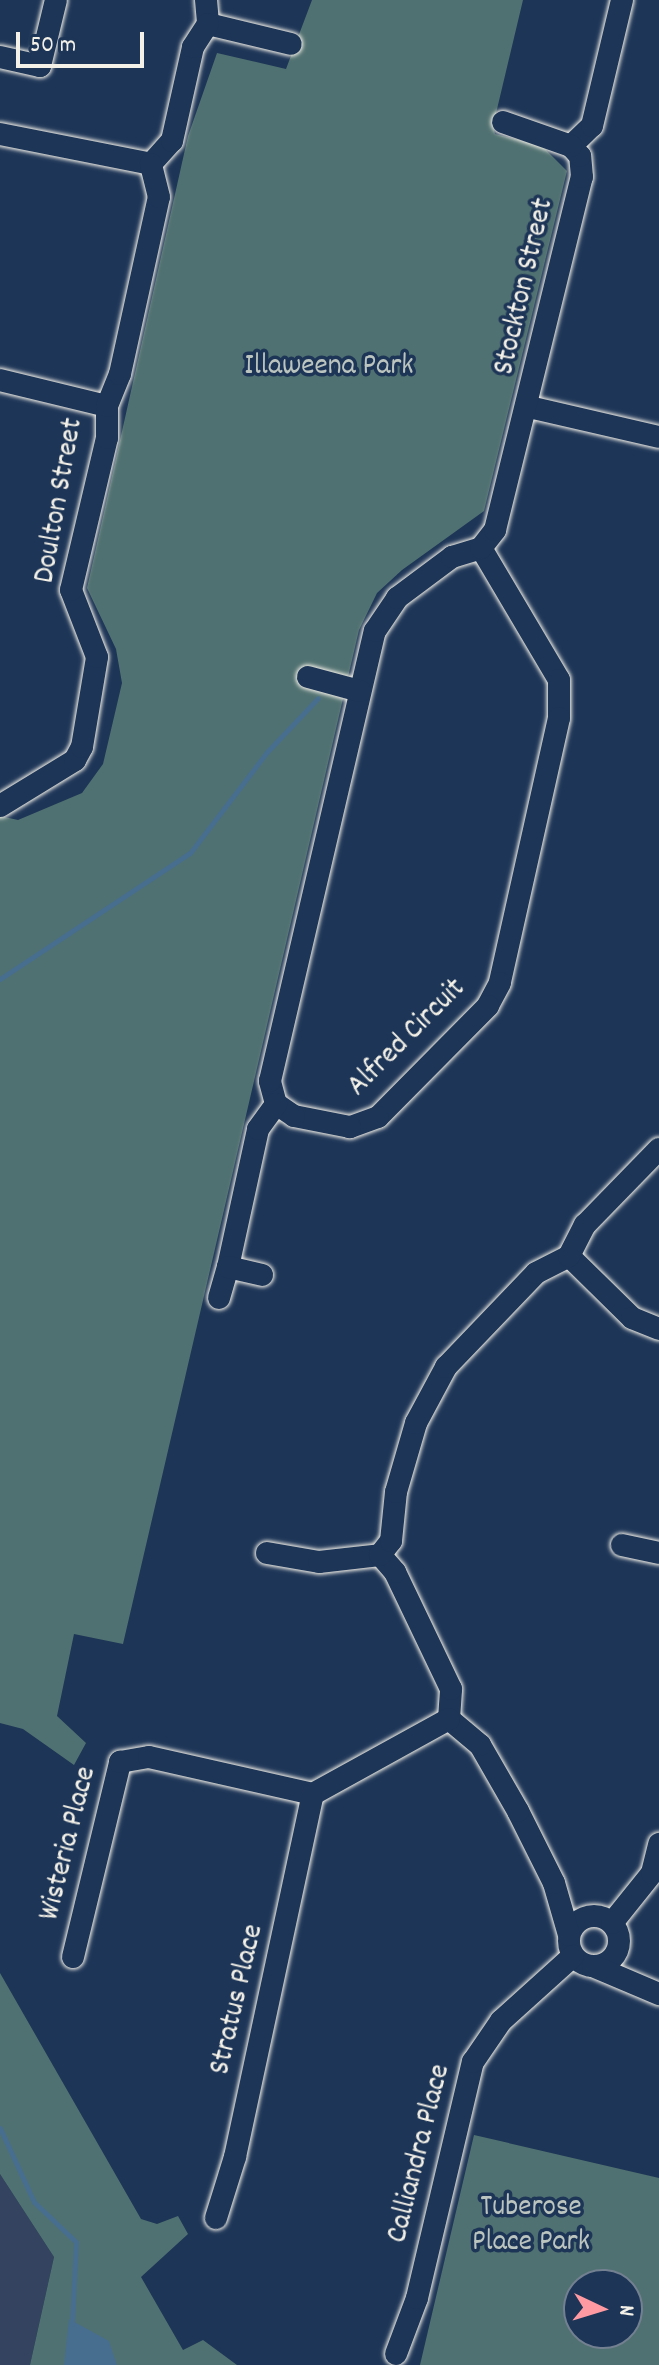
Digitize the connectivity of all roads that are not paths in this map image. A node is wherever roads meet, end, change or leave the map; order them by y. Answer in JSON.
{"nodes":[{"id":1,"x":56,"y":0,"type":"edge"},
{"id":2,"x":206,"y":0,"type":"edge"},
{"id":3,"x":622,"y":0,"type":"edge"},
{"id":4,"x":208,"y":24,"type":"junction"},
{"id":5,"x":291,"y":44,"type":"dead end"},
{"id":6,"x":0,"y":57,"type":"edge"},
{"id":7,"x":503,"y":122,"type":"dead end"},
{"id":8,"x":0,"y":134,"type":"edge"},
{"id":9,"x":571,"y":146,"type":"junction"},
{"id":10,"x":151,"y":164,"type":"junction"},
{"id":11,"x":0,"y":380,"type":"edge"},
{"id":12,"x":107,"y":406,"type":"junction"},
{"id":13,"x":529,"y":407,"type":"junction"},
{"id":14,"x":659,"y":437,"type":"edge"},
{"id":15,"x":481,"y":548,"type":"junction"},
{"id":16,"x":308,"y":677,"type":"dead end"},
{"id":17,"x":360,"y":691,"type":"junction"},
{"id":18,"x":0,"y":806,"type":"edge"},
{"id":19,"x":276,"y":1104,"type":"junction"},
{"id":20,"x":659,"y":1149,"type":"edge"},
{"id":21,"x":569,"y":1256,"type":"junction"},
{"id":22,"x":228,"y":1267,"type":"junction"},
{"id":23,"x":262,"y":1275,"type":"dead end"},
{"id":24,"x":219,"y":1298,"type":"dead end"},
{"id":25,"x":659,"y":1329,"type":"edge"},
{"id":26,"x":622,"y":1545,"type":"dead end"},
{"id":27,"x":267,"y":1553,"type":"dead end"},
{"id":28,"x":659,"y":1553,"type":"edge"},
{"id":29,"x":380,"y":1555,"type":"junction"},
{"id":30,"x":449,"y":1719,"type":"junction"},
{"id":31,"x":313,"y":1794,"type":"junction"},
{"id":32,"x":659,"y":1844,"type":"edge"},
{"id":33,"x":554,"y":1883,"type":"junction"},
{"id":34,"x":601,"y":1919,"type":"junction"},
{"id":35,"x":618,"y":1945,"type":"junction"},
{"id":36,"x":578,"y":1952,"type":"junction"},
{"id":37,"x":73,"y":1957,"type":"dead end"},
{"id":38,"x":657,"y":1993,"type":"edge"},
{"id":39,"x":216,"y":2218,"type":"dead end"},
{"id":40,"x":396,"y":2354,"type":"dead end"}],
"edges":[{"from":1,"to":6,"type":"street"},
{"from":2,"to":4,"type":"street"},
{"from":3,"to":9,"type":"street"},
{"from":4,"to":5,"type":"street"},
{"from":4,"to":10,"type":"street"},
{"from":7,"to":9,"type":"street"},
{"from":8,"to":10,"type":"street"},
{"from":9,"to":13,"type":"street","name":"Stockton Street"},
{"from":10,"to":12,"type":"street","name":"Doulton Street"},
{"from":11,"to":12,"type":"street"},
{"from":12,"to":18,"type":"street","name":"Doulton Street"},
{"from":13,"to":14,"type":"street","name":"Stockton Street"},
{"from":13,"to":15,"type":"street"},
{"from":15,"to":17,"type":"street"},
{"from":15,"to":19,"type":"street","name":"Alfred Circuit"},
{"from":16,"to":17,"type":"street"},
{"from":17,"to":19,"type":"street"},
{"from":19,"to":22,"type":"street"},
{"from":20,"to":21,"type":"street"},
{"from":21,"to":25,"type":"street"},
{"from":21,"to":29,"type":"street"},
{"from":22,"to":23,"type":"street"},
{"from":22,"to":24,"type":"street"},
{"from":26,"to":28,"type":"street"},
{"from":27,"to":29,"type":"street"},
{"from":29,"to":30,"type":"street"},
{"from":30,"to":31,"type":"street"},
{"from":30,"to":33,"type":"street"},
{"from":31,"to":37,"type":"street","name":"Wisteria Place"},
{"from":31,"to":39,"type":"street","name":"Stratus Place"},
{"from":32,"to":34,"type":"street"},
{"from":33,"to":34,"type":"street"},
{"from":33,"to":36,"type":"street"},
{"from":34,"to":35,"type":"street"},
{"from":34,"to":36,"type":"street"},
{"from":35,"to":36,"type":"street"},
{"from":35,"to":38,"type":"street"},
{"from":36,"to":38,"type":"street"},
{"from":36,"to":40,"type":"street","name":"Calliandra Place"}]}
